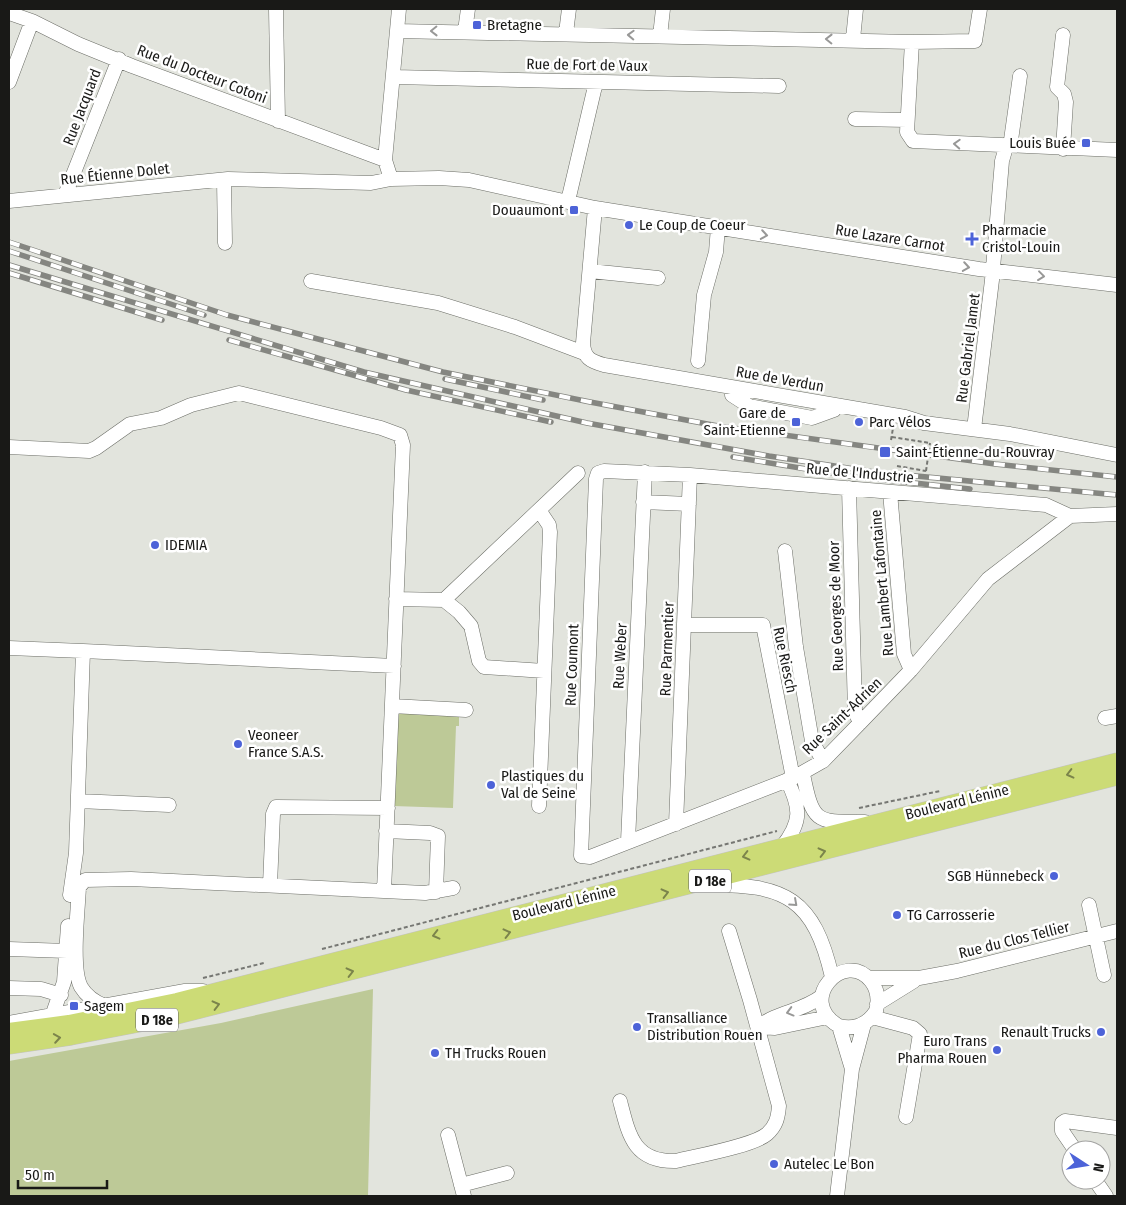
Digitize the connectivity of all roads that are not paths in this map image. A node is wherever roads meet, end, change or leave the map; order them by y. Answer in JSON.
{"nodes":[{"id":1,"x":276,"y":9,"type":"edge"},
{"id":2,"x":399,"y":9,"type":"edge"},
{"id":3,"x":468,"y":9,"type":"edge"},
{"id":4,"x":569,"y":9,"type":"edge"},
{"id":5,"x":663,"y":9,"type":"edge"},
{"id":6,"x":856,"y":9,"type":"edge"},
{"id":7,"x":980,"y":9,"type":"edge"},
{"id":8,"x":20,"y":15,"type":"edge"},
{"id":9,"x":398,"y":31,"type":"junction"},
{"id":10,"x":465,"y":31,"type":"junction"},
{"id":11,"x":566,"y":33,"type":"junction"},
{"id":12,"x":1063,"y":35,"type":"dead end"},
{"id":13,"x":660,"y":36,"type":"junction"},
{"id":14,"x":853,"y":39,"type":"junction"},
{"id":15,"x":912,"y":42,"type":"junction"},
{"id":16,"x":119,"y":59,"type":"junction"},
{"id":17,"x":1020,"y":76,"type":"dead end"},
{"id":18,"x":394,"y":77,"type":"junction"},
{"id":19,"x":9,"y":82,"type":"edge"},
{"id":20,"x":596,"y":82,"type":"junction"},
{"id":21,"x":779,"y":86,"type":"dead end"},
{"id":22,"x":855,"y":119,"type":"dead end"},
{"id":23,"x":908,"y":120,"type":"junction"},
{"id":24,"x":278,"y":121,"type":"junction"},
{"id":25,"x":1006,"y":146,"type":"junction"},
{"id":26,"x":1063,"y":149,"type":"junction"},
{"id":27,"x":1117,"y":150,"type":"edge"},
{"id":28,"x":385,"y":160,"type":"junction"},
{"id":29,"x":391,"y":178,"type":"junction"},
{"id":30,"x":224,"y":180,"type":"junction"},
{"id":31,"x":65,"y":195,"type":"junction"},
{"id":32,"x":9,"y":200,"type":"edge"},
{"id":33,"x":568,"y":201,"type":"junction"},
{"id":34,"x":595,"y":208,"type":"junction"},
{"id":35,"x":718,"y":227,"type":"junction"},
{"id":36,"x":225,"y":243,"type":"dead end"},
{"id":37,"x":590,"y":271,"type":"junction"},
{"id":38,"x":993,"y":271,"type":"junction"},
{"id":39,"x":658,"y":278,"type":"dead end"},
{"id":40,"x":311,"y":281,"type":"dead end"},
{"id":41,"x":1117,"y":285,"type":"edge"},
{"id":42,"x":584,"y":353,"type":"junction"},
{"id":43,"x":698,"y":361,"type":"dead end"},
{"id":44,"x":974,"y":429,"type":"junction"},
{"id":45,"x":9,"y":447,"type":"edge"},
{"id":46,"x":1117,"y":455,"type":"edge"},
{"id":47,"x":645,"y":472,"type":"junction"},
{"id":48,"x":578,"y":473,"type":"dead end"},
{"id":49,"x":598,"y":473,"type":"joint"},
{"id":50,"x":690,"y":475,"type":"junction"},
{"id":51,"x":849,"y":488,"type":"junction"},
{"id":52,"x":890,"y":492,"type":"junction"},
{"id":53,"x":643,"y":502,"type":"junction"},
{"id":54,"x":689,"y":504,"type":"junction"},
{"id":55,"x":539,"y":510,"type":"junction"},
{"id":56,"x":1117,"y":514,"type":"edge"},
{"id":57,"x":1070,"y":516,"type":"junction"},
{"id":58,"x":785,"y":551,"type":"dead end"},
{"id":59,"x":396,"y":599,"type":"junction"},
{"id":60,"x":444,"y":600,"type":"junction"},
{"id":61,"x":684,"y":625,"type":"junction"},
{"id":62,"x":9,"y":648,"type":"edge"},
{"id":63,"x":83,"y":651,"type":"junction"},
{"id":64,"x":394,"y":666,"type":"junction"},
{"id":65,"x":911,"y":670,"type":"junction"},
{"id":66,"x":544,"y":671,"type":"junction"},
{"id":67,"x":392,"y":706,"type":"junction"},
{"id":68,"x":466,"y":710,"type":"dead end"},
{"id":69,"x":860,"y":723,"type":"junction"},
{"id":70,"x":822,"y":761,"type":"junction"},
{"id":71,"x":1117,"y":762,"type":"edge"},
{"id":72,"x":1117,"y":776,"type":"edge"},
{"id":73,"x":794,"y":778,"type":"junction"},
{"id":74,"x":78,"y":801,"type":"junction"},
{"id":75,"x":169,"y":805,"type":"dead end"},
{"id":76,"x":539,"y":806,"type":"dead end"},
{"id":77,"x":388,"y":808,"type":"junction"},
{"id":78,"x":878,"y":822,"type":"junction"},
{"id":79,"x":676,"y":824,"type":"junction"},
{"id":80,"x":386,"y":831,"type":"junction"},
{"id":81,"x":628,"y":841,"type":"junction"},
{"id":82,"x":782,"y":847,"type":"junction"},
{"id":83,"x":583,"y":857,"type":"joint"},
{"id":84,"x":126,"y":879,"type":"junction"},
{"id":85,"x":72,"y":881,"type":"junction"},
{"id":86,"x":270,"y":885,"type":"junction"},
{"id":87,"x":698,"y":885,"type":"junction"},
{"id":88,"x":453,"y":888,"type":"dead end"},
{"id":89,"x":384,"y":891,"type":"junction"},
{"id":90,"x":436,"y":892,"type":"junction"},
{"id":91,"x":1088,"y":905,"type":"dead end"},
{"id":92,"x":729,"y":931,"type":"dead end"},
{"id":93,"x":1117,"y":931,"type":"edge"},
{"id":94,"x":1096,"y":936,"type":"junction"},
{"id":95,"x":9,"y":949,"type":"edge"},
{"id":96,"x":67,"y":952,"type":"junction"},
{"id":97,"x":1104,"y":975,"type":"dead end"},
{"id":98,"x":832,"y":977,"type":"junction"},
{"id":99,"x":869,"y":978,"type":"junction"},
{"id":100,"x":919,"y":978,"type":"junction"},
{"id":101,"x":9,"y":988,"type":"edge"},
{"id":102,"x":221,"y":990,"type":"junction"},
{"id":103,"x":61,"y":996,"type":"junction"},
{"id":104,"x":822,"y":996,"type":"junction"},
{"id":105,"x":105,"y":1006,"type":"junction"},
{"id":106,"x":871,"y":1015,"type":"junction"},
{"id":107,"x":52,"y":1016,"type":"junction"},
{"id":108,"x":828,"y":1017,"type":"junction"},
{"id":109,"x":9,"y":1023,"type":"edge"},
{"id":110,"x":839,"y":1026,"type":"junction"},
{"id":111,"x":758,"y":1027,"type":"junction"},
{"id":112,"x":9,"y":1032,"type":"edge"},
{"id":113,"x":9,"y":1045,"type":"edge"},
{"id":114,"x":852,"y":1069,"type":"junction"},
{"id":115,"x":620,"y":1101,"type":"dead end"},
{"id":116,"x":906,"y":1117,"type":"dead end"},
{"id":117,"x":1117,"y":1128,"type":"edge"},
{"id":118,"x":448,"y":1135,"type":"dead end"},
{"id":119,"x":1068,"y":1140,"type":"edge"},
{"id":120,"x":507,"y":1173,"type":"dead end"},
{"id":121,"x":463,"y":1191,"type":"edge"},
{"id":122,"x":837,"y":1196,"type":"edge"}],
"edges":[{"from":1,"to":24,"type":"street"},
{"from":2,"to":9,"type":"street"},
{"from":3,"to":10,"type":"street"},
{"from":4,"to":11,"type":"street"},
{"from":5,"to":13,"type":"street"},
{"from":6,"to":14,"type":"street"},
{"from":7,"to":15,"type":"street"},
{"from":8,"to":16,"type":"street","name":"Rue du Docteur Cotoni"},
{"from":8,"to":19,"type":"street"},
{"from":10,"to":9,"type":"street","one_way":true},
{"from":9,"to":18,"type":"street"},
{"from":10,"to":11,"type":"street"},
{"from":13,"to":11,"type":"street","one_way":true},
{"from":12,"to":26,"type":"street"},
{"from":14,"to":13,"type":"street","one_way":true},
{"from":14,"to":15,"type":"street"},
{"from":15,"to":23,"type":"street"},
{"from":16,"to":24,"type":"street","name":"Rue du Docteur Cotoni"},
{"from":16,"to":31,"type":"street","name":"Rue Jacquard"},
{"from":17,"to":25,"type":"street","name":"Rue Gabriel Jamet"},
{"from":18,"to":20,"type":"street","name":"Rue de Fort de Vaux"},
{"from":18,"to":28,"type":"street"},
{"from":20,"to":21,"type":"street","name":"Rue de Fort de Vaux"},
{"from":20,"to":33,"type":"street"},
{"from":22,"to":23,"type":"street"},
{"from":25,"to":23,"type":"street","one_way":true},
{"from":24,"to":28,"type":"street","name":"Rue du Docteur Cotoni"},
{"from":25,"to":26,"type":"street"},
{"from":25,"to":38,"type":"street","name":"Rue Gabriel Jamet"},
{"from":26,"to":27,"type":"street"},
{"from":28,"to":29,"type":"street"},
{"from":29,"to":30,"type":"street","name":"Rue Étienne Dolet"},
{"from":29,"to":33,"type":"street","name":"Rue Lazare Carnot"},
{"from":30,"to":31,"type":"street","name":"Rue Étienne Dolet"},
{"from":30,"to":36,"type":"street"},
{"from":31,"to":32,"type":"street","name":"Rue Étienne Dolet"},
{"from":33,"to":34,"type":"street","name":"Rue Lazare Carnot"},
{"from":34,"to":35,"type":"street","name":"Rue Lazare Carnot"},
{"from":34,"to":37,"type":"street"},
{"from":35,"to":38,"type":"street","name":"Rue Lazare Carnot","one_way":true},
{"from":35,"to":43,"type":"street"},
{"from":37,"to":39,"type":"street"},
{"from":37,"to":42,"type":"street"},
{"from":38,"to":41,"type":"street","name":"Rue Lazare Carnot","one_way":true},
{"from":38,"to":44,"type":"street","name":"Rue Gabriel Jamet"},
{"from":40,"to":42,"type":"street","name":"Rue de Verdun"},
{"from":42,"to":44,"type":"street","name":"Rue de Verdun"},
{"from":44,"to":46,"type":"street","name":"Rue de Verdun"},
{"from":45,"to":59,"type":"street"},
{"from":47,"to":49,"type":"street","name":"Rue de l'Industrie"},
{"from":47,"to":50,"type":"street","name":"Rue de l'Industrie"},
{"from":47,"to":53,"type":"street","name":"Rue Weber"},
{"from":48,"to":55,"type":"street"},
{"from":49,"to":83,"type":"street","name":"Rue Coumont"},
{"from":50,"to":51,"type":"street","name":"Rue de l'Industrie"},
{"from":50,"to":54,"type":"street","name":"Rue Parmentier"},
{"from":51,"to":52,"type":"street","name":"Rue de l'Industrie"},
{"from":51,"to":69,"type":"street","name":"Rue Georges de Moor"},
{"from":52,"to":57,"type":"street","name":"Rue de l'Industrie"},
{"from":52,"to":65,"type":"street","name":"Rue Lambert Lafontaine"},
{"from":53,"to":54,"type":"street"},
{"from":53,"to":81,"type":"street","name":"Rue Weber"},
{"from":54,"to":61,"type":"street","name":"Rue Parmentier"},
{"from":55,"to":60,"type":"street"},
{"from":55,"to":66,"type":"street"},
{"from":56,"to":57,"type":"street","name":"Rue de l'Industrie"},
{"from":57,"to":65,"type":"street","name":"Rue Saint-Adrien"},
{"from":58,"to":70,"type":"street"},
{"from":59,"to":60,"type":"street"},
{"from":59,"to":64,"type":"street"},
{"from":60,"to":66,"type":"street"},
{"from":61,"to":73,"type":"street","name":"Rue Riesch"},
{"from":61,"to":79,"type":"street","name":"Rue Parmentier"},
{"from":62,"to":63,"type":"street"},
{"from":63,"to":64,"type":"street"},
{"from":63,"to":74,"type":"street"},
{"from":64,"to":67,"type":"street"},
{"from":65,"to":69,"type":"street","name":"Rue Saint-Adrien"},
{"from":66,"to":76,"type":"street"},
{"from":67,"to":68,"type":"street"},
{"from":67,"to":77,"type":"street"},
{"from":69,"to":70,"type":"street","name":"Rue Saint-Adrien"},
{"from":70,"to":73,"type":"street","name":"Rue Saint-Adrien"},
{"from":71,"to":78,"type":"main road","name":"Boulevard Lénine","number":"D 18e","one_way":true},
{"from":87,"to":72,"type":"main road","name":"Boulevard Lénine","number":"D 18e","one_way":true},
{"from":73,"to":78,"type":"street"},
{"from":73,"to":79,"type":"street","name":"Rue Saint-Adrien"},
{"from":73,"to":82,"type":"street"},
{"from":74,"to":75,"type":"street"},
{"from":74,"to":85,"type":"street"},
{"from":77,"to":80,"type":"street"},
{"from":77,"to":86,"type":"street"},
{"from":78,"to":82,"type":"main road","name":"Boulevard Lénine","number":"D 18e"},
{"from":79,"to":81,"type":"street","name":"Rue Saint-Adrien"},
{"from":80,"to":89,"type":"street"},
{"from":80,"to":90,"type":"street"},
{"from":81,"to":83,"type":"street","name":"Rue Saint-Adrien"},
{"from":82,"to":102,"type":"main road","name":"Boulevard Lénine","number":"D 18e","one_way":true},
{"from":84,"to":85,"type":"street"},
{"from":84,"to":86,"type":"street"},
{"from":84,"to":105,"type":"street"},
{"from":85,"to":96,"type":"street"},
{"from":86,"to":89,"type":"street"},
{"from":87,"to":98,"type":"street","one_way":true},
{"from":113,"to":87,"type":"main road","name":"Boulevard Lénine","number":"D 18e","one_way":true},
{"from":88,"to":90,"type":"street"},
{"from":89,"to":90,"type":"street"},
{"from":91,"to":94,"type":"street"},
{"from":92,"to":111,"type":"street"},
{"from":93,"to":94,"type":"street","name":"Rue du Clos Tellier"},
{"from":94,"to":97,"type":"street"},
{"from":94,"to":100,"type":"street","name":"Rue du Clos Tellier"},
{"from":95,"to":96,"type":"street"},
{"from":96,"to":103,"type":"street"},
{"from":98,"to":99,"type":"street","name":"Rue du Clos Tellier"},
{"from":98,"to":104,"type":"street"},
{"from":99,"to":100,"type":"street","name":"Rue du Clos Tellier"},
{"from":99,"to":106,"type":"street"},
{"from":100,"to":106,"type":"street","name":"Rue du Clos Tellier"},
{"from":101,"to":103,"type":"street"},
{"from":102,"to":105,"type":"street"},
{"from":102,"to":112,"type":"main road","name":"Boulevard Lénine","number":"D 18e"},
{"from":103,"to":107,"type":"street"},
{"from":104,"to":108,"type":"street"},
{"from":104,"to":111,"type":"street","one_way":true},
{"from":105,"to":107,"type":"street"},
{"from":106,"to":110,"type":"street","name":"Rue du Clos Tellier"},
{"from":106,"to":114,"type":"street"},
{"from":106,"to":116,"type":"street"},
{"from":107,"to":109,"type":"street"},
{"from":108,"to":110,"type":"street"},
{"from":108,"to":111,"type":"street"},
{"from":110,"to":114,"type":"street"},
{"from":111,"to":115,"type":"street"},
{"from":114,"to":122,"type":"street"},
{"from":117,"to":119,"type":"street"},
{"from":118,"to":121,"type":"street"},
{"from":120,"to":121,"type":"street"}]}
